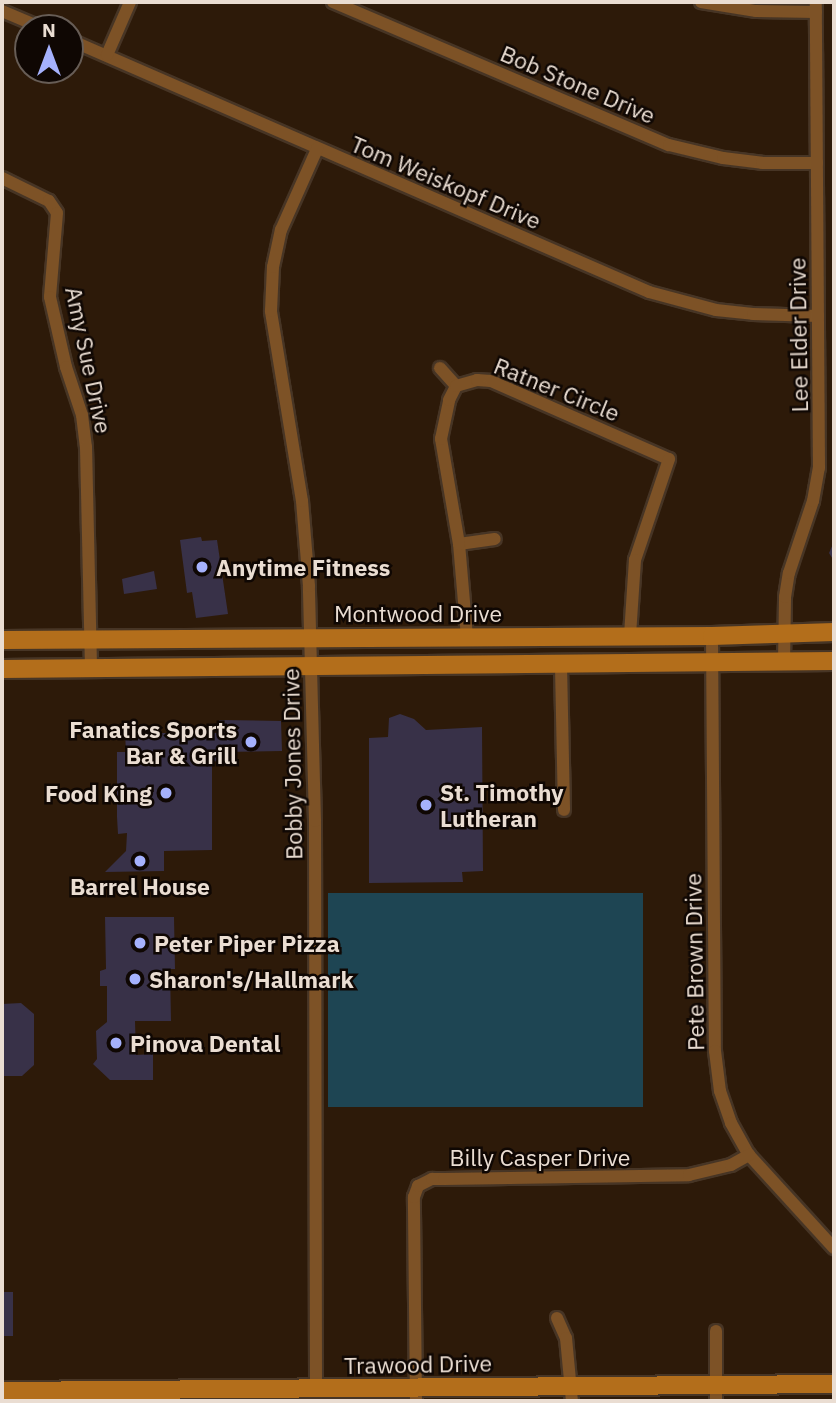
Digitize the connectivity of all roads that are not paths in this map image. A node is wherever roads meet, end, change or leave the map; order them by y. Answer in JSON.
{"nodes":[{"id":1,"x":130,"y":2,"type":"edge"},
{"id":2,"x":333,"y":2,"type":"edge"},
{"id":3,"x":701,"y":2,"type":"edge"},
{"id":4,"x":816,"y":7,"type":"edge"},
{"id":5,"x":84,"y":46,"type":"edge"},
{"id":6,"x":107,"y":55,"type":"junction"},
{"id":7,"x":317,"y":149,"type":"junction"},
{"id":8,"x":817,"y":163,"type":"junction"},
{"id":9,"x":2,"y":178,"type":"edge"},
{"id":10,"x":818,"y":316,"type":"junction"},
{"id":11,"x":440,"y":368,"type":"dead end"},
{"id":12,"x":456,"y":386,"type":"junction"},
{"id":13,"x":495,"y":539,"type":"dead end"},
{"id":14,"x":459,"y":544,"type":"junction"},
{"id":15,"x":834,"y":632,"type":"edge"},
{"id":16,"x":784,"y":635,"type":"junction"},
{"id":17,"x":631,"y":636,"type":"junction"},
{"id":18,"x":712,"y":636,"type":"junction"},
{"id":19,"x":467,"y":637,"type":"junction"},
{"id":20,"x":91,"y":639,"type":"junction"},
{"id":21,"x":310,"y":639,"type":"junction"},
{"id":22,"x":2,"y":640,"type":"edge"},
{"id":23,"x":834,"y":661,"type":"edge"},
{"id":24,"x":713,"y":663,"type":"junction"},
{"id":25,"x":784,"y":663,"type":"junction"},
{"id":26,"x":312,"y":666,"type":"junction"},
{"id":27,"x":561,"y":666,"type":"junction"},
{"id":28,"x":91,"y":668,"type":"junction"},
{"id":29,"x":2,"y":669,"type":"edge"},
{"id":30,"x":564,"y":810,"type":"dead end"},
{"id":31,"x":750,"y":1155,"type":"junction"},
{"id":32,"x":834,"y":1248,"type":"edge"},
{"id":33,"x":557,"y":1318,"type":"dead end"},
{"id":34,"x":716,"y":1331,"type":"dead end"},
{"id":35,"x":834,"y":1384,"type":"edge"},
{"id":36,"x":316,"y":1389,"type":"junction"},
{"id":37,"x":2,"y":1391,"type":"edge"},
{"id":38,"x":716,"y":1393,"type":"edge"},
{"id":39,"x":571,"y":1394,"type":"edge"},
{"id":40,"x":416,"y":1395,"type":"edge"}],
"edges":[{"from":1,"to":6,"type":"street"},
{"from":2,"to":8,"type":"street","name":"Bob Stone Drive"},
{"from":3,"to":4,"type":"street"},
{"from":4,"to":8,"type":"street","name":"Lee Elder Drive"},
{"from":5,"to":6,"type":"street","name":"Tom Weiskopf Drive"},
{"from":6,"to":7,"type":"street","name":"Tom Weiskopf Drive"},
{"from":7,"to":10,"type":"street","name":"Tom Weiskopf Drive"},
{"from":7,"to":21,"type":"street","name":"Bobby Jones Drive"},
{"from":8,"to":10,"type":"street","name":"Lee Elder Drive"},
{"from":9,"to":20,"type":"street","name":"Amy Sue Drive"},
{"from":10,"to":16,"type":"street","name":"Lee Elder Drive"},
{"from":11,"to":12,"type":"street"},
{"from":12,"to":14,"type":"street"},
{"from":12,"to":17,"type":"street","name":"Ratner Circle"},
{"from":13,"to":14,"type":"street"},
{"from":14,"to":19,"type":"street"},
{"from":15,"to":16,"type":"main road","name":"Montwood Drive"},
{"from":16,"to":18,"type":"main road","name":"Montwood Drive"},
{"from":16,"to":25,"type":"street","name":"Lee Elder Drive"},
{"from":17,"to":18,"type":"main road","name":"Montwood Drive"},
{"from":17,"to":19,"type":"main road","name":"Montwood Drive"},
{"from":18,"to":24,"type":"street","name":"Pete Brown Drive"},
{"from":19,"to":21,"type":"main road","name":"Montwood Drive"},
{"from":20,"to":21,"type":"main road","name":"Montwood Drive"},
{"from":20,"to":22,"type":"main road","name":"Montwood Drive"},
{"from":20,"to":28,"type":"street","name":"Amy Sue Drive"},
{"from":21,"to":26,"type":"street","name":"Bobby Jones Drive"},
{"from":23,"to":25,"type":"main road"},
{"from":24,"to":25,"type":"main road"},
{"from":24,"to":27,"type":"main road"},
{"from":24,"to":31,"type":"street","name":"Pete Brown Drive"},
{"from":26,"to":27,"type":"main road"},
{"from":26,"to":28,"type":"main road"},
{"from":26,"to":36,"type":"street","name":"Bobby Jones Drive"},
{"from":27,"to":30,"type":"street"},
{"from":28,"to":29,"type":"main road"},
{"from":31,"to":32,"type":"street","name":"Pete Brown Drive"},
{"from":31,"to":40,"type":"street","name":"Billy Casper Drive"},
{"from":33,"to":39,"type":"street"},
{"from":34,"to":38,"type":"street"},
{"from":35,"to":38,"type":"main road","name":"Trawood Drive"},
{"from":36,"to":37,"type":"main road","name":"Trawood Drive"},
{"from":36,"to":40,"type":"main road","name":"Trawood Drive"},
{"from":38,"to":39,"type":"main road","name":"Trawood Drive"},
{"from":39,"to":40,"type":"main road","name":"Trawood Drive"}]}
